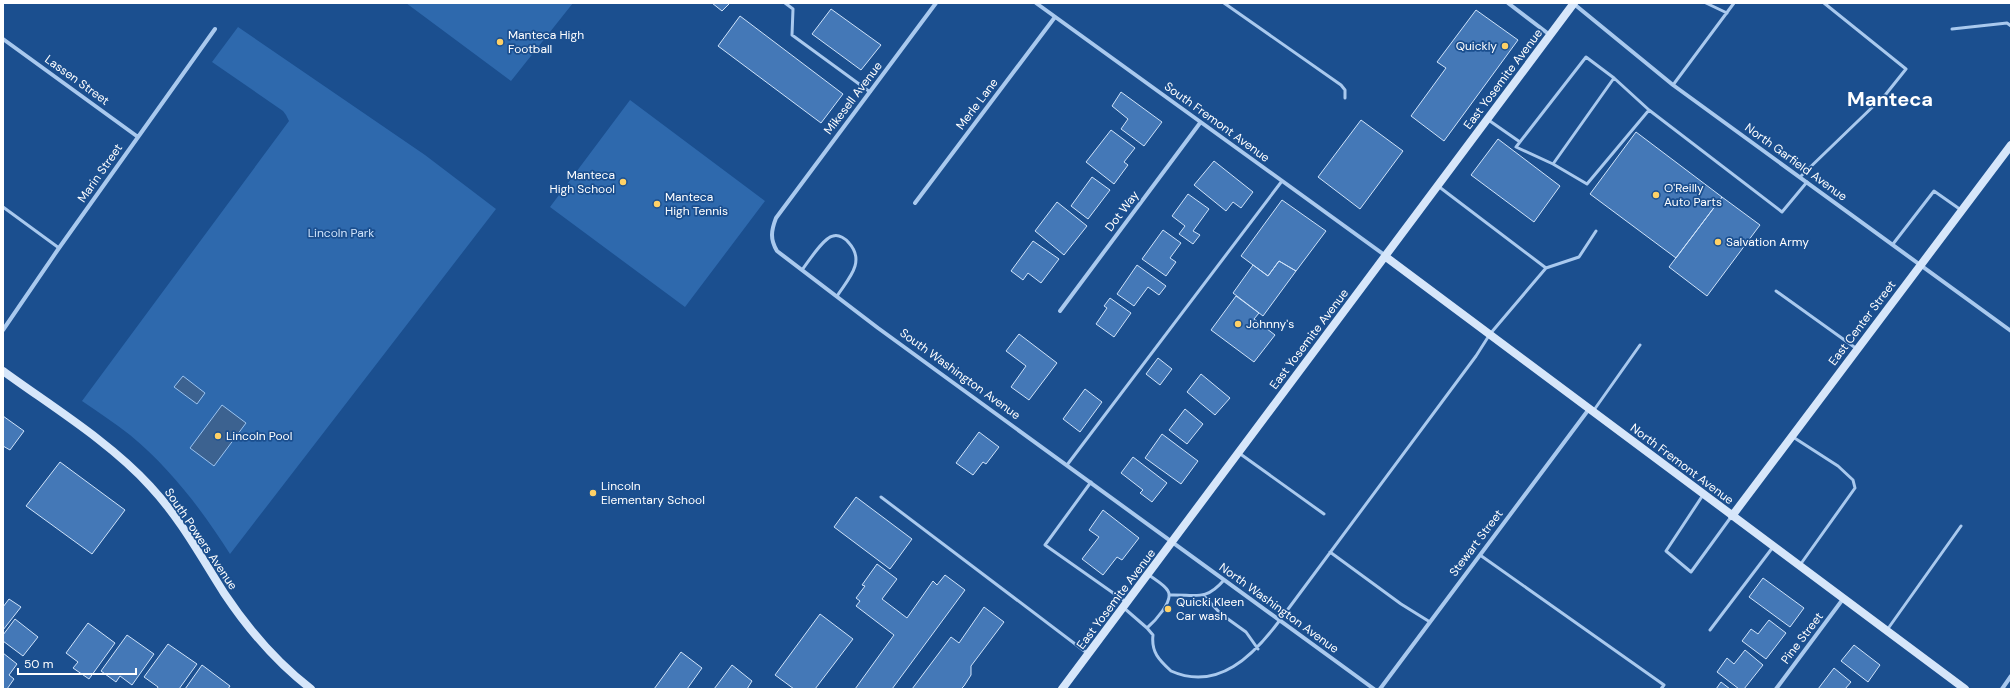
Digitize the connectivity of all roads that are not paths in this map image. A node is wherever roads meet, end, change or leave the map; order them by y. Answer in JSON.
{"nodes":[{"id":1,"x":785,"y":3,"type":"edge"},
{"id":2,"x":936,"y":3,"type":"edge"},
{"id":3,"x":1036,"y":3,"type":"edge"},
{"id":4,"x":1224,"y":3,"type":"edge"},
{"id":5,"x":1508,"y":3,"type":"edge"},
{"id":6,"x":1574,"y":3,"type":"edge"},
{"id":7,"x":1706,"y":3,"type":"edge"},
{"id":8,"x":1734,"y":3,"type":"edge"},
{"id":9,"x":1824,"y":3,"type":"edge"},
{"id":10,"x":1727,"y":13,"type":"junction"},
{"id":11,"x":1055,"y":17,"type":"junction"},
{"id":12,"x":2011,"y":26,"type":"edge"},
{"id":13,"x":214,"y":29,"type":"dead end"},
{"id":14,"x":1952,"y":29,"type":"dead end"},
{"id":15,"x":1551,"y":35,"type":"junction"},
{"id":16,"x":3,"y":39,"type":"edge"},
{"id":17,"x":1614,"y":78,"type":"junction"},
{"id":18,"x":1673,"y":85,"type":"junction"},
{"id":19,"x":870,"y":92,"type":"junction"},
{"id":20,"x":1344,"y":98,"type":"dead end"},
{"id":21,"x":1649,"y":110,"type":"junction"},
{"id":22,"x":1488,"y":120,"type":"junction"},
{"id":23,"x":1200,"y":123,"type":"junction"},
{"id":24,"x":138,"y":136,"type":"junction"},
{"id":25,"x":1520,"y":142,"type":"junction"},
{"id":26,"x":2011,"y":145,"type":"edge"},
{"id":27,"x":1553,"y":164,"type":"junction"},
{"id":28,"x":1800,"y":177,"type":"junction"},
{"id":29,"x":1282,"y":181,"type":"junction"},
{"id":30,"x":1807,"y":182,"type":"junction"},
{"id":31,"x":1438,"y":186,"type":"junction"},
{"id":32,"x":915,"y":203,"type":"dead end"},
{"id":33,"x":786,"y":205,"type":"joint"},
{"id":34,"x":3,"y":207,"type":"edge"},
{"id":35,"x":1962,"y":210,"type":"junction"},
{"id":36,"x":1596,"y":231,"type":"dead end"},
{"id":37,"x":1894,"y":244,"type":"junction"},
{"id":38,"x":59,"y":248,"type":"junction"},
{"id":39,"x":1386,"y":256,"type":"junction"},
{"id":40,"x":1921,"y":264,"type":"junction"},
{"id":41,"x":1546,"y":268,"type":"junction"},
{"id":42,"x":802,"y":270,"type":"junction"},
{"id":43,"x":1776,"y":291,"type":"dead end"},
{"id":44,"x":837,"y":296,"type":"junction"},
{"id":45,"x":1060,"y":311,"type":"dead end"},
{"id":46,"x":3,"y":330,"type":"edge"},
{"id":47,"x":2011,"y":331,"type":"edge"},
{"id":48,"x":1490,"y":334,"type":"junction"},
{"id":49,"x":1640,"y":345,"type":"dead end"},
{"id":50,"x":1857,"y":349,"type":"junction"},
{"id":51,"x":3,"y":371,"type":"edge"},
{"id":52,"x":1590,"y":410,"type":"junction"},
{"id":53,"x":1792,"y":436,"type":"junction"},
{"id":54,"x":1237,"y":452,"type":"junction"},
{"id":55,"x":1067,"y":465,"type":"junction"},
{"id":56,"x":1091,"y":482,"type":"junction"},
{"id":57,"x":1703,"y":495,"type":"junction"},
{"id":58,"x":881,"y":497,"type":"dead end"},
{"id":59,"x":1324,"y":514,"type":"dead end"},
{"id":60,"x":1732,"y":516,"type":"junction"},
{"id":61,"x":1961,"y":526,"type":"dead end"},
{"id":62,"x":1173,"y":542,"type":"junction"},
{"id":63,"x":1773,"y":547,"type":"junction"},
{"id":64,"x":1330,"y":552,"type":"junction"},
{"id":65,"x":1480,"y":555,"type":"junction"},
{"id":66,"x":1799,"y":566,"type":"junction"},
{"id":67,"x":1148,"y":575,"type":"junction"},
{"id":68,"x":1224,"y":580,"type":"junction"},
{"id":69,"x":1169,"y":595,"type":"junction"},
{"id":70,"x":1204,"y":596,"type":"junction"},
{"id":71,"x":1843,"y":599,"type":"junction"},
{"id":72,"x":1125,"y":606,"type":"junction"},
{"id":73,"x":1280,"y":620,"type":"junction"},
{"id":74,"x":1430,"y":622,"type":"junction"},
{"id":75,"x":1147,"y":628,"type":"junction"},
{"id":76,"x":1710,"y":630,"type":"dead end"},
{"id":77,"x":1886,"y":631,"type":"junction"},
{"id":78,"x":1258,"y":649,"type":"junction"},
{"id":79,"x":1089,"y":654,"type":"junction"},
{"id":80,"x":1243,"y":665,"type":"dead end"},
{"id":81,"x":2011,"y":676,"type":"edge"},
{"id":82,"x":1189,"y":681,"type":"dead end"},
{"id":83,"x":311,"y":689,"type":"edge"},
{"id":84,"x":1062,"y":689,"type":"edge"},
{"id":85,"x":1374,"y":689,"type":"edge"},
{"id":86,"x":1380,"y":689,"type":"edge"},
{"id":87,"x":1661,"y":689,"type":"edge"},
{"id":88,"x":1776,"y":689,"type":"edge"},
{"id":89,"x":1965,"y":689,"type":"edge"},
{"id":90,"x":2002,"y":689,"type":"edge"}],
"edges":[{"from":1,"to":19,"type":"lane"},
{"from":2,"to":19,"type":"street","name":"Mikesell Avenue"},
{"from":3,"to":11,"type":"street","name":"South Fremont Avenue"},
{"from":4,"to":20,"type":"lane"},
{"from":5,"to":15,"type":"street"},
{"from":6,"to":15,"type":"street","name":"East Yosemite Avenue"},
{"from":6,"to":18,"type":"street","name":"North Garfield Avenue"},
{"from":7,"to":10,"type":"lane"},
{"from":8,"to":10,"type":"lane"},
{"from":9,"to":28,"type":"lane"},
{"from":10,"to":18,"type":"lane"},
{"from":11,"to":23,"type":"street","name":"South Fremont Avenue"},
{"from":11,"to":32,"type":"street","name":"Merle Lane"},
{"from":12,"to":14,"type":"lane"},
{"from":13,"to":24,"type":"street","name":"Marin Street"},
{"from":15,"to":22,"type":"street","name":"East Yosemite Avenue"},
{"from":16,"to":24,"type":"street","name":"Lassen Street"},
{"from":17,"to":21,"type":"lane"},
{"from":17,"to":25,"type":"lane"},
{"from":17,"to":27,"type":"lane"},
{"from":18,"to":28,"type":"street","name":"North Garfield Avenue"},
{"from":19,"to":33,"type":"street","name":"Mikesell Avenue"},
{"from":21,"to":27,"type":"lane"},
{"from":21,"to":30,"type":"lane"},
{"from":22,"to":25,"type":"lane"},
{"from":22,"to":31,"type":"street","name":"East Yosemite Avenue"},
{"from":23,"to":29,"type":"street","name":"South Fremont Avenue"},
{"from":23,"to":45,"type":"street","name":"Dot Way"},
{"from":24,"to":38,"type":"street","name":"Marin Street"},
{"from":25,"to":27,"type":"lane"},
{"from":26,"to":35,"type":"street","name":"East Center Street"},
{"from":28,"to":30,"type":"street","name":"North Garfield Avenue"},
{"from":29,"to":39,"type":"street","name":"South Fremont Avenue"},
{"from":29,"to":55,"type":"lane"},
{"from":30,"to":37,"type":"street","name":"North Garfield Avenue"},
{"from":31,"to":39,"type":"street","name":"East Yosemite Avenue"},
{"from":31,"to":41,"type":"lane"},
{"from":33,"to":42,"type":"street","name":"South Washington Avenue"},
{"from":34,"to":38,"type":"lane"},
{"from":35,"to":37,"type":"lane"},
{"from":35,"to":40,"type":"street","name":"East Center Street"},
{"from":36,"to":41,"type":"lane"},
{"from":37,"to":40,"type":"street","name":"North Garfield Avenue"},
{"from":38,"to":46,"type":"street","name":"Marin Street"},
{"from":39,"to":48,"type":"street","name":"North Fremont Avenue"},
{"from":39,"to":54,"type":"street","name":"East Yosemite Avenue"},
{"from":40,"to":47,"type":"street","name":"North Garfield Avenue"},
{"from":40,"to":50,"type":"street","name":"East Center Street"},
{"from":41,"to":48,"type":"lane"},
{"from":42,"to":44,"type":"street","name":"South Washington Avenue"},
{"from":42,"to":44,"type":"lane"},
{"from":43,"to":50,"type":"lane"},
{"from":44,"to":55,"type":"street","name":"South Washington Avenue"},
{"from":48,"to":52,"type":"street","name":"North Fremont Avenue"},
{"from":48,"to":64,"type":"lane"},
{"from":49,"to":52,"type":"lane"},
{"from":50,"to":53,"type":"street","name":"East Center Street"},
{"from":51,"to":83,"type":"street","name":"South Powers Avenue"},
{"from":52,"to":57,"type":"street","name":"North Fremont Avenue"},
{"from":52,"to":65,"type":"street","name":"Stewart Street"},
{"from":53,"to":60,"type":"street","name":"East Center Street"},
{"from":53,"to":66,"type":"lane"},
{"from":54,"to":59,"type":"lane"},
{"from":54,"to":62,"type":"street","name":"East Yosemite Avenue"},
{"from":55,"to":56,"type":"street","name":"South Washington Avenue"},
{"from":56,"to":62,"type":"street","name":"South Washington Avenue"},
{"from":56,"to":72,"type":"lane"},
{"from":57,"to":60,"type":"street","name":"North Fremont Avenue"},
{"from":57,"to":60,"type":"lane"},
{"from":58,"to":79,"type":"lane"},
{"from":60,"to":63,"type":"street","name":"North Fremont Avenue"},
{"from":61,"to":77,"type":"lane"},
{"from":62,"to":67,"type":"street","name":"East Yosemite Avenue"},
{"from":62,"to":68,"type":"street","name":"North Washington Avenue"},
{"from":63,"to":66,"type":"street","name":"North Fremont Avenue"},
{"from":63,"to":76,"type":"lane"},
{"from":64,"to":73,"type":"lane"},
{"from":64,"to":74,"type":"lane"},
{"from":65,"to":74,"type":"street","name":"Stewart Street"},
{"from":65,"to":87,"type":"lane"},
{"from":66,"to":71,"type":"street","name":"North Fremont Avenue"},
{"from":67,"to":69,"type":"lane"},
{"from":67,"to":72,"type":"street","name":"East Yosemite Avenue"},
{"from":68,"to":70,"type":"lane"},
{"from":68,"to":73,"type":"street","name":"North Washington Avenue"},
{"from":69,"to":70,"type":"lane"},
{"from":69,"to":75,"type":"lane"},
{"from":70,"to":78,"type":"lane"},
{"from":71,"to":77,"type":"street","name":"North Fremont Avenue"},
{"from":71,"to":88,"type":"street","name":"Pine Street"},
{"from":72,"to":75,"type":"lane"},
{"from":72,"to":79,"type":"street","name":"East Yosemite Avenue"},
{"from":73,"to":78,"type":"lane"},
{"from":73,"to":85,"type":"street","name":"North Washington Avenue"},
{"from":74,"to":86,"type":"street","name":"Stewart Street"},
{"from":75,"to":82,"type":"lane"},
{"from":77,"to":89,"type":"street","name":"North Fremont Avenue"},
{"from":78,"to":80,"type":"lane"},
{"from":79,"to":84,"type":"street","name":"East Yosemite Avenue"},
{"from":81,"to":90,"type":"street"}]}
